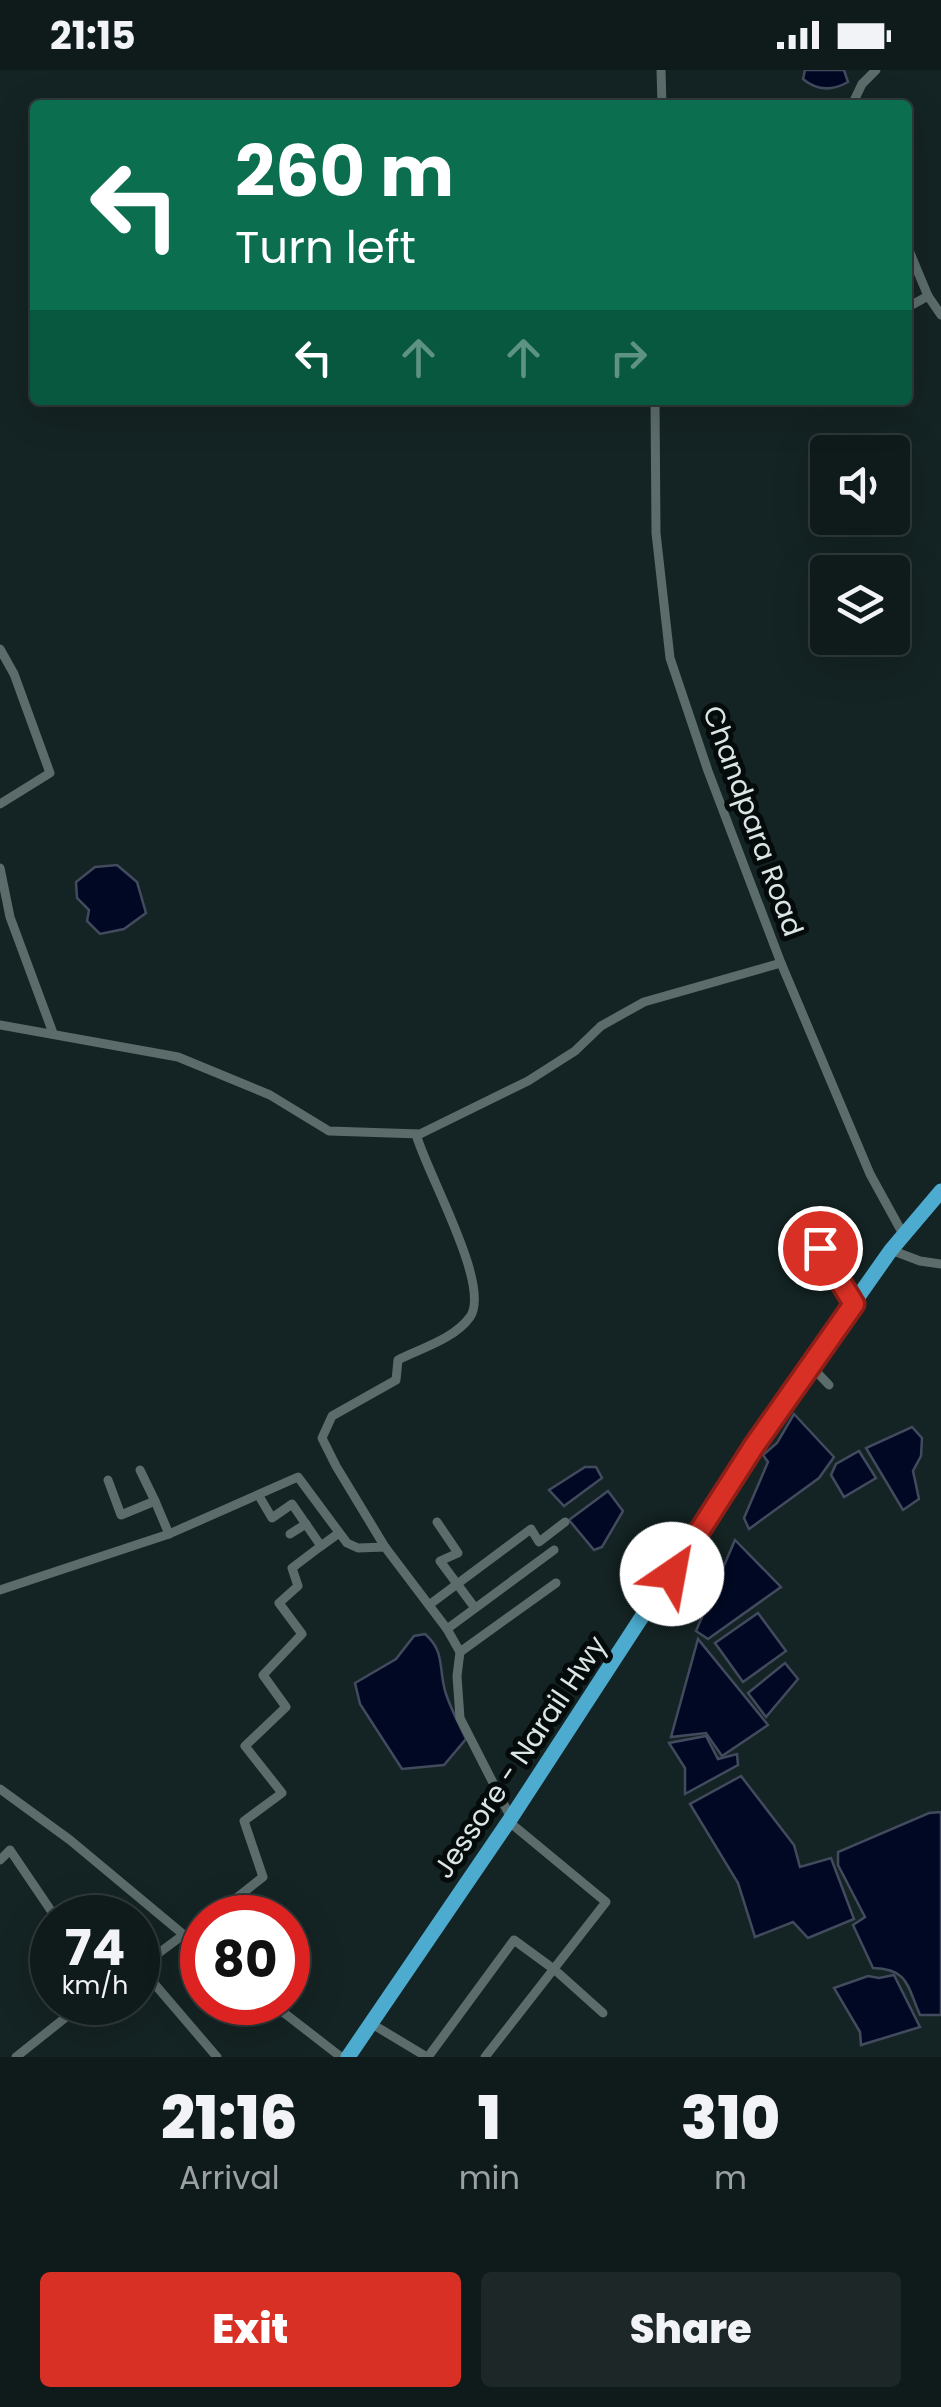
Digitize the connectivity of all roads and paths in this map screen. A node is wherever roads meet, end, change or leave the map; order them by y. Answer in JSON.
{"nodes":[{"id":1,"x":660,"y":70,"type":"edge"},
{"id":2,"x":876,"y":70,"type":"edge"},
{"id":3,"x":662,"y":100,"type":"edge"},
{"id":4,"x":854,"y":100,"type":"edge"},
{"id":5,"x":912,"y":258,"type":"edge"},
{"id":6,"x":928,"y":296,"type":"junction"},
{"id":7,"x":912,"y":305,"type":"edge"},
{"id":8,"x":941,"y":315,"type":"edge"},
{"id":9,"x":655,"y":405,"type":"edge"},
{"id":10,"x":0,"y":648,"type":"edge"},
{"id":11,"x":0,"y":804,"type":"edge"},
{"id":12,"x":0,"y":868,"type":"edge"},
{"id":13,"x":781,"y":963,"type":"junction"},
{"id":14,"x":0,"y":1025,"type":"edge"},
{"id":15,"x":53,"y":1033,"type":"junction"},
{"id":16,"x":416,"y":1134,"type":"junction"},
{"id":17,"x":941,"y":1191,"type":"edge"},
{"id":18,"x":903,"y":1234,"type":"junction"},
{"id":19,"x":820,"y":1248,"type":"dead end"},
{"id":20,"x":892,"y":1250,"type":"junction"},
{"id":21,"x":941,"y":1264,"type":"edge"},
{"id":22,"x":854,"y":1304,"type":"junction"},
{"id":23,"x":810,"y":1365,"type":"junction"},
{"id":24,"x":828,"y":1384,"type":"dead end"},
{"id":25,"x":140,"y":1470,"type":"dead end"},
{"id":26,"x":108,"y":1480,"type":"dead end"},
{"id":27,"x":259,"y":1496,"type":"dead end"},
{"id":28,"x":155,"y":1501,"type":"junction"},
{"id":29,"x":437,"y":1522,"type":"dead end"},
{"id":30,"x":565,"y":1522,"type":"dead end"},
{"id":31,"x":306,"y":1524,"type":"junction"},
{"id":32,"x":338,"y":1533,"type":"dead end"},
{"id":33,"x":169,"y":1534,"type":"junction"},
{"id":34,"x":290,"y":1534,"type":"dead end"},
{"id":35,"x":322,"y":1546,"type":"junction"},
{"id":36,"x":385,"y":1546,"type":"junction"},
{"id":37,"x":554,"y":1550,"type":"dead end"},
{"id":38,"x":458,"y":1553,"type":"junction"},
{"id":39,"x":473,"y":1573,"type":"junction"},
{"id":40,"x":556,"y":1583,"type":"dead end"},
{"id":41,"x":457,"y":1584,"type":"junction"},
{"id":42,"x":0,"y":1590,"type":"edge"},
{"id":43,"x":429,"y":1606,"type":"junction"},
{"id":44,"x":474,"y":1608,"type":"junction"},
{"id":45,"x":447,"y":1629,"type":"junction"},
{"id":46,"x":460,"y":1652,"type":"junction"},
{"id":47,"x":0,"y":1789,"type":"edge"},
{"id":48,"x":510,"y":1820,"type":"junction"},
{"id":49,"x":0,"y":1860,"type":"edge"},
{"id":50,"x":40,"y":1895,"type":"edge"},
{"id":51,"x":240,"y":1895,"type":"edge"},
{"id":52,"x":180,"y":1931,"type":"edge"},
{"id":53,"x":555,"y":1970,"type":"junction"},
{"id":54,"x":160,"y":1992,"type":"edge"},
{"id":55,"x":603,"y":2013,"type":"dead end"},
{"id":56,"x":372,"y":2024,"type":"junction"},
{"id":57,"x":56,"y":2025,"type":"edge"},
{"id":58,"x":301,"y":2025,"type":"edge"},
{"id":59,"x":209,"y":2048,"type":"junction"},
{"id":60,"x":16,"y":2057,"type":"edge"},
{"id":61,"x":200,"y":2057,"type":"edge"},
{"id":62,"x":217,"y":2057,"type":"edge"},
{"id":63,"x":344,"y":2057,"type":"edge"},
{"id":64,"x":427,"y":2057,"type":"edge"},
{"id":65,"x":485,"y":2057,"type":"edge"}],
"edges":[{"from":1,"to":3,"type":"street"},
{"from":2,"to":4,"type":"street"},
{"from":5,"to":6,"type":"street"},
{"from":6,"to":7,"type":"street"},
{"from":6,"to":8,"type":"street"},
{"from":9,"to":13,"type":"street","name":"Chandpara Road"},
{"from":10,"to":11,"type":"street"},
{"from":12,"to":15,"type":"street"},
{"from":13,"to":16,"type":"street"},
{"from":13,"to":18,"type":"street","name":"Chandpara Road"},
{"from":14,"to":15,"type":"street"},
{"from":15,"to":16,"type":"street"},
{"from":16,"to":36,"type":"street"},
{"from":17,"to":18,"type":"highway","name":"Jessore - Narail Hwy"},
{"from":18,"to":20,"type":"highway","name":"Jessore - Narail Hwy"},
{"from":19,"to":22,"type":"street"},
{"from":20,"to":21,"type":"street"},
{"from":20,"to":22,"type":"highway","name":"Jessore - Narail Hwy"},
{"from":22,"to":23,"type":"highway","name":"Jessore - Narail Hwy"},
{"from":23,"to":24,"type":"street"},
{"from":23,"to":48,"type":"highway","name":"Jessore - Narail Hwy"},
{"from":25,"to":28,"type":"street"},
{"from":26,"to":28,"type":"street"},
{"from":27,"to":31,"type":"street"},
{"from":28,"to":33,"type":"street"},
{"from":29,"to":38,"type":"street"},
{"from":30,"to":39,"type":"street"},
{"from":31,"to":34,"type":"street"},
{"from":31,"to":35,"type":"street"},
{"from":32,"to":35,"type":"street"},
{"from":33,"to":36,"type":"street"},
{"from":33,"to":42,"type":"street"},
{"from":35,"to":51,"type":"street"},
{"from":36,"to":43,"type":"street"},
{"from":37,"to":44,"type":"street"},
{"from":38,"to":39,"type":"street"},
{"from":38,"to":41,"type":"street"},
{"from":39,"to":41,"type":"street"},
{"from":40,"to":46,"type":"street"},
{"from":41,"to":43,"type":"street"},
{"from":41,"to":44,"type":"street"},
{"from":43,"to":45,"type":"street"},
{"from":44,"to":45,"type":"street"},
{"from":45,"to":46,"type":"street"},
{"from":46,"to":48,"type":"street"},
{"from":47,"to":52,"type":"street"},
{"from":48,"to":53,"type":"street"},
{"from":48,"to":56,"type":"highway","name":"Jessore - Narail Hwy"},
{"from":49,"to":50,"type":"street"},
{"from":53,"to":55,"type":"street"},
{"from":53,"to":64,"type":"street"},
{"from":53,"to":65,"type":"street"},
{"from":54,"to":59,"type":"street"},
{"from":56,"to":63,"type":"highway","name":"Jessore - Narail Hwy"},
{"from":56,"to":64,"type":"street"},
{"from":57,"to":60,"type":"street"},
{"from":58,"to":63,"type":"street"},
{"from":59,"to":61,"type":"street"},
{"from":59,"to":62,"type":"street"}]}
